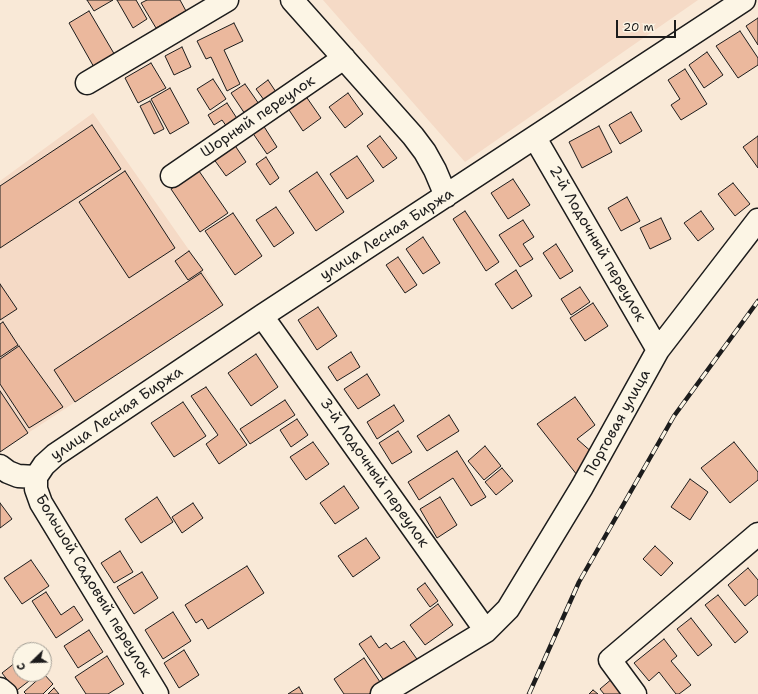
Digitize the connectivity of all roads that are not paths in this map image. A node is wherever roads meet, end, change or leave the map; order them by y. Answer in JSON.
{"nodes":[{"id":1,"x":228,"y":0,"type":"edge"},
{"id":2,"x":292,"y":0,"type":"edge"},
{"id":3,"x":744,"y":0,"type":"edge"},
{"id":4,"x":344,"y":58,"type":"junction"},
{"id":5,"x":87,"y":83,"type":"dead end"},
{"id":6,"x":535,"y":138,"type":"junction"},
{"id":7,"x":172,"y":176,"type":"dead end"},
{"id":8,"x":446,"y":196,"type":"junction"},
{"id":9,"x":758,"y":220,"type":"edge"},
{"id":10,"x":262,"y":316,"type":"junction"},
{"id":11,"x":658,"y":350,"type":"junction"},
{"id":12,"x":0,"y":466,"type":"edge"},
{"id":13,"x":36,"y":477,"type":"junction"},
{"id":14,"x":758,"y":534,"type":"edge"},
{"id":15,"x":486,"y":631,"type":"junction"},
{"id":16,"x":0,"y":689,"type":"edge"},
{"id":17,"x":6,"y":694,"type":"edge"},
{"id":18,"x":157,"y":694,"type":"edge"},
{"id":19,"x":382,"y":694,"type":"edge"},
{"id":20,"x":635,"y":694,"type":"edge"}],
"edges":[{"from":1,"to":5,"type":"street"},
{"from":2,"to":4,"type":"street"},
{"from":3,"to":6,"type":"street","name":"улица Лесная Биржа"},
{"from":4,"to":7,"type":"street","name":"Шорный переулок"},
{"from":4,"to":8,"type":"street"},
{"from":6,"to":8,"type":"street","name":"улица Лесная Биржа"},
{"from":6,"to":11,"type":"street","name":"2-й Лодочный переулок"},
{"from":8,"to":10,"type":"street","name":"улица Лесная Биржа"},
{"from":9,"to":11,"type":"street","name":"Портовая улица"},
{"from":10,"to":13,"type":"street","name":"улица Лесная Биржа"},
{"from":10,"to":15,"type":"street","name":"3-й Лодочный переулок"},
{"from":11,"to":15,"type":"street","name":"Портовая улица"},
{"from":12,"to":13,"type":"street"},
{"from":13,"to":18,"type":"street","name":"Большой Садовый переулок"},
{"from":14,"to":20,"type":"street"},
{"from":15,"to":19,"type":"street","name":"Портовая улица"},
{"from":16,"to":17,"type":"street"}]}
